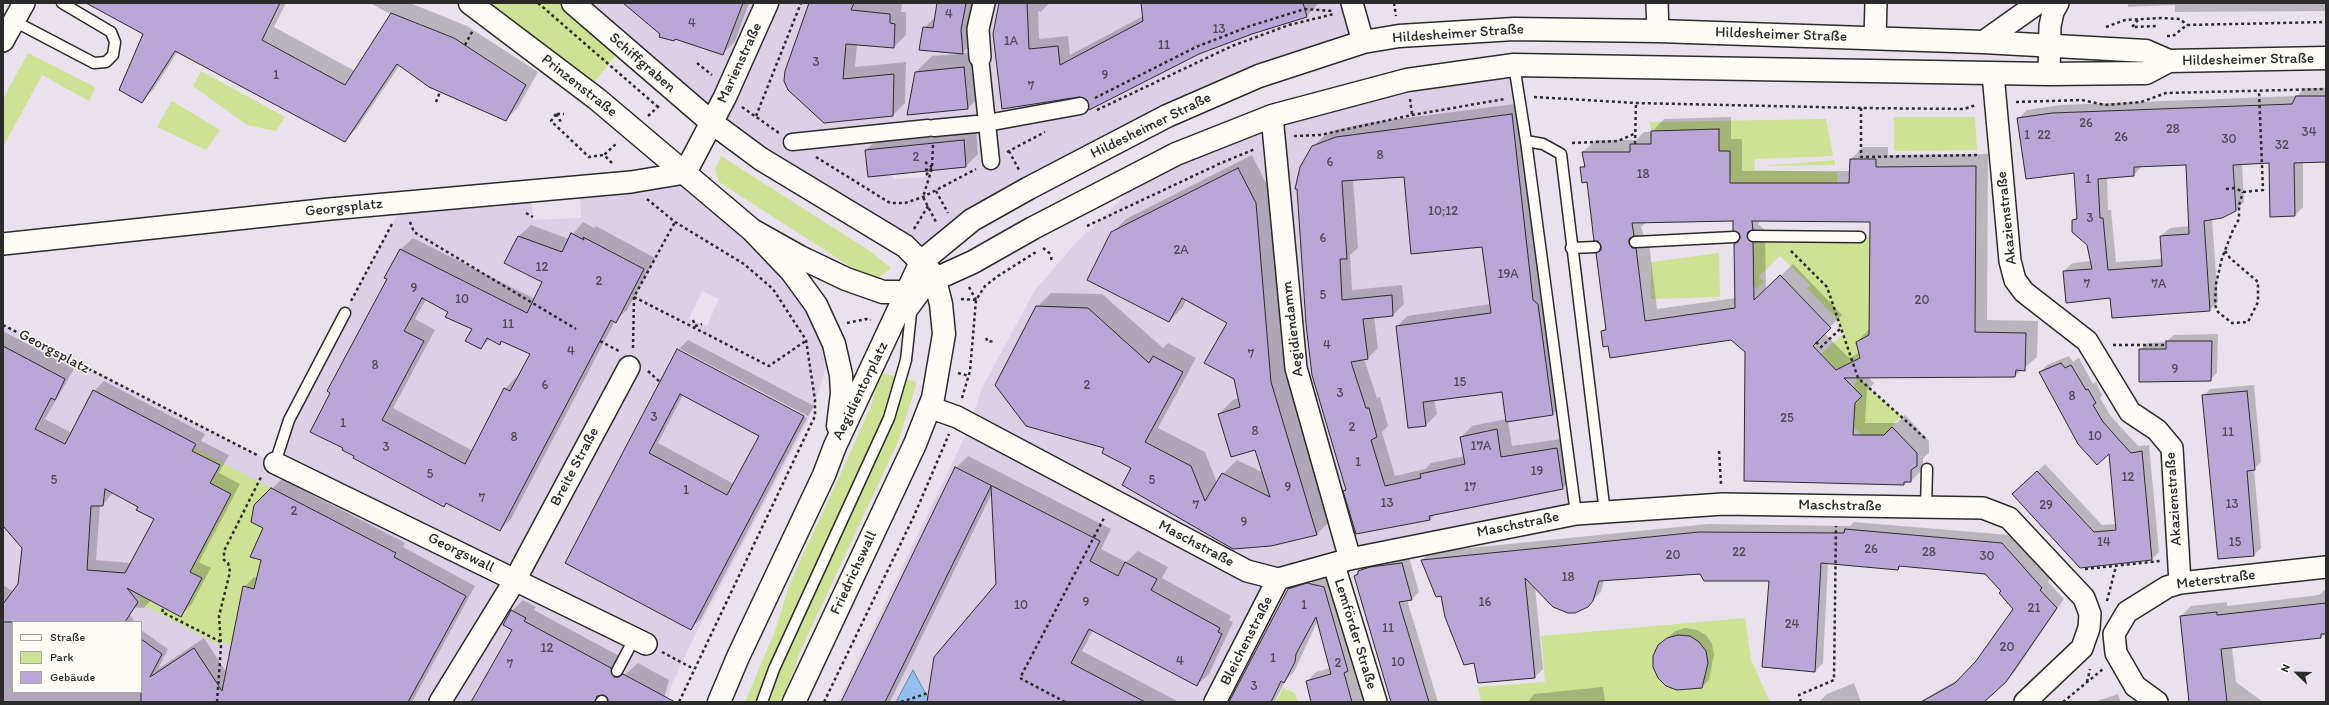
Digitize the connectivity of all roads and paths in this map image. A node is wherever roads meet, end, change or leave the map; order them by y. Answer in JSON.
{"nodes":[{"id":1,"x":62,"y":3,"type":"edge"},
{"id":2,"x":470,"y":3,"type":"edge"},
{"id":3,"x":538,"y":3,"type":"edge"},
{"id":4,"x":573,"y":3,"type":"edge"},
{"id":5,"x":767,"y":3,"type":"edge"},
{"id":6,"x":801,"y":3,"type":"edge"},
{"id":7,"x":984,"y":3,"type":"edge"},
{"id":8,"x":1394,"y":3,"type":"edge"},
{"id":9,"x":1657,"y":3,"type":"edge"},
{"id":10,"x":1876,"y":3,"type":"edge"},
{"id":11,"x":2038,"y":3,"type":"edge"},
{"id":12,"x":2058,"y":3,"type":"edge"},
{"id":13,"x":1341,"y":9,"type":"edge"},
{"id":14,"x":14,"y":13,"type":"edge"},
{"id":15,"x":2138,"y":20,"type":"dead end"},
{"id":16,"x":2326,"y":22,"type":"edge"},
{"id":17,"x":1397,"y":23,"type":"dead end"},
{"id":18,"x":2158,"y":26,"type":"dead end"},
{"id":19,"x":2106,"y":27,"type":"dead end"},
{"id":20,"x":1658,"y":31,"type":"junction"},
{"id":21,"x":1875,"y":38,"type":"junction"},
{"id":22,"x":3,"y":41,"type":"edge"},
{"id":23,"x":1363,"y":42,"type":"junction"},
{"id":24,"x":1983,"y":42,"type":"junction"},
{"id":25,"x":2049,"y":46,"type":"junction"},
{"id":26,"x":980,"y":57,"type":"joint"},
{"id":27,"x":2326,"y":58,"type":"edge"},
{"id":28,"x":2169,"y":61,"type":"junction"},
{"id":29,"x":697,"y":64,"type":"dead end"},
{"id":30,"x":1514,"y":65,"type":"junction"},
{"id":31,"x":1993,"y":74,"type":"junction"},
{"id":32,"x":2049,"y":74,"type":"junction"},
{"id":33,"x":714,"y":76,"type":"dead end"},
{"id":34,"x":2326,"y":89,"type":"edge"},
{"id":35,"x":440,"y":92,"type":"dead end"},
{"id":36,"x":2259,"y":92,"type":"junction"},
{"id":37,"x":1410,"y":94,"type":"dead end"},
{"id":38,"x":2082,"y":100,"type":"dead end"},
{"id":39,"x":436,"y":102,"type":"dead end"},
{"id":40,"x":1636,"y":103,"type":"dead end"},
{"id":41,"x":658,"y":107,"type":"dead end"},
{"id":42,"x":1861,"y":108,"type":"dead end"},
{"id":43,"x":1086,"y":109,"type":"junction"},
{"id":44,"x":556,"y":114,"type":"junction"},
{"id":45,"x":564,"y":114,"type":"dead end"},
{"id":46,"x":1412,"y":115,"type":"dead end"},
{"id":47,"x":1272,"y":116,"type":"junction"},
{"id":48,"x":560,"y":122,"type":"dead end"},
{"id":49,"x":711,"y":122,"type":"junction"},
{"id":50,"x":987,"y":123,"type":"junction"},
{"id":51,"x":1052,"y":128,"type":"dead end"},
{"id":52,"x":1636,"y":133,"type":"junction"},
{"id":53,"x":1526,"y":141,"type":"junction"},
{"id":54,"x":792,"y":142,"type":"junction"},
{"id":55,"x":1543,"y":144,"type":"junction"},
{"id":56,"x":1635,"y":144,"type":"dead end"},
{"id":57,"x":604,"y":155,"type":"dead end"},
{"id":58,"x":2001,"y":155,"type":"junction"},
{"id":59,"x":991,"y":161,"type":"junction"},
{"id":60,"x":925,"y":162,"type":"dead end"},
{"id":61,"x":932,"y":168,"type":"junction"},
{"id":62,"x":925,"y":170,"type":"dead end"},
{"id":63,"x":684,"y":173,"type":"junction"},
{"id":64,"x":926,"y":175,"type":"dead end"},
{"id":65,"x":631,"y":182,"type":"junction"},
{"id":66,"x":2226,"y":189,"type":"dead end"},
{"id":67,"x":936,"y":191,"type":"junction"},
{"id":68,"x":2243,"y":192,"type":"junction"},
{"id":69,"x":923,"y":197,"type":"junction"},
{"id":70,"x":404,"y":202,"type":"junction"},
{"id":71,"x":928,"y":206,"type":"junction"},
{"id":72,"x":947,"y":209,"type":"dead end"},
{"id":73,"x":526,"y":213,"type":"dead end"},
{"id":74,"x":933,"y":214,"type":"dead end"},
{"id":75,"x":533,"y":217,"type":"dead end"},
{"id":76,"x":917,"y":221,"type":"dead end"},
{"id":77,"x":675,"y":222,"type":"junction"},
{"id":78,"x":752,"y":230,"type":"junction"},
{"id":79,"x":1753,"y":236,"type":"dead end"},
{"id":80,"x":1775,"y":236,"type":"junction"},
{"id":81,"x":1734,"y":237,"type":"dead end"},
{"id":82,"x":1860,"y":237,"type":"dead end"},
{"id":83,"x":1635,"y":242,"type":"dead end"},
{"id":84,"x":3,"y":244,"type":"edge"},
{"id":85,"x":1595,"y":247,"type":"dead end"},
{"id":86,"x":1043,"y":248,"type":"dead end"},
{"id":87,"x":1571,"y":248,"type":"junction"},
{"id":88,"x":2225,"y":251,"type":"junction"},
{"id":89,"x":1052,"y":255,"type":"junction"},
{"id":90,"x":1046,"y":256,"type":"dead end"},
{"id":91,"x":1051,"y":260,"type":"dead end"},
{"id":92,"x":922,"y":262,"type":"junction"},
{"id":93,"x":935,"y":280,"type":"junction"},
{"id":94,"x":969,"y":285,"type":"dead end"},
{"id":95,"x":986,"y":286,"type":"dead end"},
{"id":96,"x":908,"y":292,"type":"junction"},
{"id":97,"x":634,"y":297,"type":"junction"},
{"id":98,"x":976,"y":300,"type":"junction"},
{"id":99,"x":345,"y":313,"type":"joint"},
{"id":100,"x":911,"y":313,"type":"junction"},
{"id":101,"x":866,"y":319,"type":"dead end"},
{"id":102,"x":693,"y":320,"type":"dead end"},
{"id":103,"x":697,"y":322,"type":"dead end"},
{"id":104,"x":702,"y":324,"type":"dead end"},
{"id":105,"x":845,"y":324,"type":"dead end"},
{"id":106,"x":3,"y":325,"type":"edge"},
{"id":107,"x":695,"y":326,"type":"junction"},
{"id":108,"x":576,"y":328,"type":"dead end"},
{"id":109,"x":1840,"y":329,"type":"junction"},
{"id":110,"x":986,"y":338,"type":"dead end"},
{"id":111,"x":806,"y":340,"type":"junction"},
{"id":112,"x":993,"y":341,"type":"dead end"},
{"id":113,"x":1816,"y":342,"type":"dead end"},
{"id":114,"x":2091,"y":345,"type":"junction"},
{"id":115,"x":2166,"y":345,"type":"dead end"},
{"id":116,"x":629,"y":367,"type":"joint"},
{"id":117,"x":929,"y":407,"type":"junction"},
{"id":118,"x":957,"y":417,"type":"junction"},
{"id":119,"x":1926,"y":439,"type":"dead end"},
{"id":120,"x":835,"y":446,"type":"junction"},
{"id":121,"x":1719,"y":451,"type":"dead end"},
{"id":122,"x":275,"y":464,"type":"junction"},
{"id":123,"x":1927,"y":469,"type":"dead end"},
{"id":124,"x":259,"y":482,"type":"dead end"},
{"id":125,"x":1114,"y":500,"type":"junction"},
{"id":126,"x":1723,"y":504,"type":"junction"},
{"id":127,"x":1836,"y":505,"type":"junction"},
{"id":128,"x":1926,"y":508,"type":"junction"},
{"id":129,"x":1605,"y":513,"type":"junction"},
{"id":130,"x":1576,"y":514,"type":"junction"},
{"id":131,"x":2178,"y":559,"type":"junction"},
{"id":132,"x":1342,"y":562,"type":"junction"},
{"id":133,"x":2326,"y":567,"type":"edge"},
{"id":134,"x":2059,"y":572,"type":"junction"},
{"id":135,"x":1278,"y":579,"type":"junction"},
{"id":136,"x":515,"y":580,"type":"junction"},
{"id":137,"x":2180,"y":583,"type":"junction"},
{"id":138,"x":163,"y":609,"type":"dead end"},
{"id":139,"x":2103,"y":631,"type":"junction"},
{"id":140,"x":221,"y":642,"type":"junction"},
{"id":141,"x":640,"y":642,"type":"joint"},
{"id":142,"x":2118,"y":656,"type":"junction"},
{"id":143,"x":672,"y":657,"type":"dead end"},
{"id":144,"x":694,"y":669,"type":"junction"},
{"id":145,"x":617,"y":671,"type":"dead end"},
{"id":146,"x":928,"y":693,"type":"dead end"},
{"id":147,"x":217,"y":702,"type":"edge"},
{"id":148,"x":440,"y":702,"type":"edge"},
{"id":149,"x":679,"y":702,"type":"edge"},
{"id":150,"x":719,"y":702,"type":"edge"},
{"id":151,"x":762,"y":702,"type":"edge"},
{"id":152,"x":794,"y":702,"type":"edge"},
{"id":153,"x":824,"y":702,"type":"edge"},
{"id":154,"x":901,"y":702,"type":"edge"},
{"id":155,"x":1066,"y":702,"type":"edge"},
{"id":156,"x":1215,"y":702,"type":"edge"},
{"id":157,"x":1376,"y":702,"type":"edge"},
{"id":158,"x":1801,"y":702,"type":"edge"},
{"id":159,"x":2025,"y":702,"type":"edge"},
{"id":160,"x":2064,"y":702,"type":"edge"},
{"id":161,"x":2157,"y":702,"type":"edge"}],
"edges":[{"from":1,"to":14,"type":"lane"},
{"from":2,"to":63,"type":"main road","name":"Prinzenstraße"},
{"from":3,"to":41,"type":"path"},
{"from":4,"to":49,"type":"main road","name":"Schiffgraben"},
{"from":5,"to":49,"type":"main road","name":"Marienstraße"},
{"from":6,"to":54,"type":"path"},
{"from":7,"to":26,"type":"street"},
{"from":8,"to":17,"type":"path"},
{"from":9,"to":20,"type":"street"},
{"from":10,"to":21,"type":"street"},
{"from":11,"to":24,"type":"street"},
{"from":12,"to":25,"type":"street"},
{"from":13,"to":23,"type":"street"},
{"from":13,"to":43,"type":"path"},
{"from":13,"to":43,"type":"path"},
{"from":14,"to":22,"type":"street"},
{"from":15,"to":18,"type":"path"},
{"from":16,"to":19,"type":"path"},
{"from":20,"to":21,"type":"main road","name":"Hildesheimer Straße"},
{"from":20,"to":23,"type":"main road","name":"Hildesheimer Straße"},
{"from":21,"to":24,"type":"main road","name":"Hildesheimer Straße"},
{"from":23,"to":92,"type":"main road","name":"Hildesheimer Straße"},
{"from":24,"to":25,"type":"main road","name":"Hildesheimer Straße"},
{"from":25,"to":28,"type":"main road","name":"Hildesheimer Straße"},
{"from":25,"to":32,"type":"street"},
{"from":26,"to":50,"type":"street"},
{"from":27,"to":28,"type":"main road","name":"Hildesheimer Straße"},
{"from":28,"to":32,"type":"main road","name":"Hildesheimer Straße"},
{"from":29,"to":33,"type":"path"},
{"from":30,"to":31,"type":"main road","name":"Hildesheimer Straße"},
{"from":30,"to":47,"type":"main road","name":"Hildesheimer Straße"},
{"from":30,"to":53,"type":"lane"},
{"from":31,"to":32,"type":"main road","name":"Hildesheimer Straße"},
{"from":31,"to":58,"type":"street","name":"Akazienstraße"},
{"from":34,"to":36,"type":"path"},
{"from":35,"to":39,"type":"path"},
{"from":36,"to":38,"type":"path"},
{"from":36,"to":68,"type":"path"},
{"from":37,"to":46,"type":"path"},
{"from":40,"to":52,"type":"path"},
{"from":42,"to":58,"type":"path"},
{"from":43,"to":50,"type":"street"},
{"from":44,"to":45,"type":"path"},
{"from":44,"to":48,"type":"path"},
{"from":44,"to":57,"type":"path"},
{"from":47,"to":93,"type":"main road","name":"Hildesheimer Straße"},
{"from":47,"to":132,"type":"street","name":"Aegidiendamm"},
{"from":49,"to":63,"type":"main road"},
{"from":49,"to":92,"type":"main road"},
{"from":50,"to":54,"type":"street"},
{"from":50,"to":59,"type":"street"},
{"from":51,"to":59,"type":"path"},
{"from":52,"to":55,"type":"path"},
{"from":52,"to":56,"type":"path"},
{"from":53,"to":55,"type":"lane"},
{"from":53,"to":130,"type":"lane"},
{"from":54,"to":69,"type":"path"},
{"from":55,"to":87,"type":"lane"},
{"from":58,"to":114,"type":"street","name":"Akazienstraße"},
{"from":59,"to":67,"type":"path"},
{"from":60,"to":61,"type":"path"},
{"from":61,"to":62,"type":"path"},
{"from":61,"to":64,"type":"path"},
{"from":61,"to":69,"type":"path"},
{"from":63,"to":65,"type":"street","name":"Georgsplatz"},
{"from":63,"to":78,"type":"main road","name":"Aegidientorplatz"},
{"from":65,"to":70,"type":"street","name":"Georgsplatz"},
{"from":65,"to":77,"type":"path"},
{"from":66,"to":68,"type":"path"},
{"from":67,"to":69,"type":"path"},
{"from":67,"to":72,"type":"path"},
{"from":68,"to":88,"type":"path"},
{"from":69,"to":71,"type":"path"},
{"from":70,"to":84,"type":"street","name":"Georgsplatz"},
{"from":70,"to":99,"type":"path"},
{"from":70,"to":108,"type":"path"},
{"from":71,"to":74,"type":"path"},
{"from":71,"to":76,"type":"path"},
{"from":73,"to":75,"type":"path"},
{"from":77,"to":97,"type":"path"},
{"from":77,"to":111,"type":"path"},
{"from":78,"to":96,"type":"main road","name":"Aegidientorplatz"},
{"from":78,"to":120,"type":"main road","name":"Aegidientorplatz"},
{"from":79,"to":80,"type":"lane"},
{"from":80,"to":82,"type":"lane"},
{"from":80,"to":109,"type":"path"},
{"from":81,"to":83,"type":"lane"},
{"from":85,"to":87,"type":"lane"},
{"from":86,"to":89,"type":"path"},
{"from":87,"to":129,"type":"lane"},
{"from":88,"to":88,"type":"path"},
{"from":89,"to":90,"type":"path"},
{"from":89,"to":91,"type":"path"},
{"from":92,"to":93,"type":"main road"},
{"from":92,"to":96,"type":"main road","name":"Aegidientorplatz"},
{"from":93,"to":96,"type":"main road","name":"Aegidientorplatz"},
{"from":93,"to":100,"type":"lane"},
{"from":93,"to":117,"type":"main road"},
{"from":94,"to":98,"type":"path"},
{"from":95,"to":98,"type":"path"},
{"from":96,"to":100,"type":"lane"},
{"from":96,"to":120,"type":"main road","name":"Aegidientorplatz"},
{"from":97,"to":107,"type":"path"},
{"from":97,"to":116,"type":"path"},
{"from":98,"to":118,"type":"path"},
{"from":99,"to":122,"type":"lane"},
{"from":100,"to":151,"type":"lane"},
{"from":101,"to":105,"type":"path"},
{"from":102,"to":107,"type":"path"},
{"from":103,"to":107,"type":"path"},
{"from":104,"to":107,"type":"path"},
{"from":106,"to":122,"type":"path","name":"Georgsplatz"},
{"from":107,"to":111,"type":"path"},
{"from":109,"to":113,"type":"path"},
{"from":109,"to":119,"type":"path"},
{"from":110,"to":112,"type":"path"},
{"from":111,"to":144,"type":"path"},
{"from":114,"to":115,"type":"path"},
{"from":114,"to":131,"type":"street","name":"Akazienstraße"},
{"from":116,"to":136,"type":"street","name":"Breite Straße"},
{"from":117,"to":118,"type":"street","name":"Maschstraße"},
{"from":117,"to":152,"type":"main road","name":"Friedrichswall"},
{"from":118,"to":125,"type":"street","name":"Maschstraße"},
{"from":118,"to":153,"type":"path"},
{"from":120,"to":150,"type":"main road"},
{"from":121,"to":126,"type":"path"},
{"from":122,"to":136,"type":"street","name":"Georgswall"},
{"from":123,"to":128,"type":"lane"},
{"from":124,"to":140,"type":"path"},
{"from":125,"to":135,"type":"street","name":"Maschstraße"},
{"from":125,"to":155,"type":"path"},
{"from":126,"to":127,"type":"street","name":"Maschstraße"},
{"from":126,"to":129,"type":"street","name":"Maschstraße"},
{"from":127,"to":128,"type":"street","name":"Maschstraße"},
{"from":127,"to":158,"type":"path"},
{"from":128,"to":134,"type":"street","name":"Maschstraße"},
{"from":129,"to":130,"type":"street","name":"Maschstraße"},
{"from":130,"to":132,"type":"street","name":"Maschstraße"},
{"from":131,"to":134,"type":"path"},
{"from":131,"to":137,"type":"street","name":"Akazienstraße"},
{"from":132,"to":135,"type":"street","name":"Maschstraße"},
{"from":132,"to":157,"type":"street","name":"Lemförder Straße"},
{"from":133,"to":137,"type":"street","name":"Meterstraße"},
{"from":134,"to":139,"type":"street","name":"Maschstraße"},
{"from":135,"to":156,"type":"street","name":"Bleichenstraße"},
{"from":136,"to":141,"type":"street","name":"Georgswall"},
{"from":136,"to":148,"type":"street","name":"Breite Straße"},
{"from":137,"to":139,"type":"street","name":"Meterstraße"},
{"from":138,"to":140,"type":"path"},
{"from":139,"to":142,"type":"street"},
{"from":139,"to":159,"type":"street"},
{"from":140,"to":147,"type":"path"},
{"from":141,"to":145,"type":"lane"},
{"from":142,"to":160,"type":"path"},
{"from":142,"to":161,"type":"street"},
{"from":143,"to":144,"type":"path"},
{"from":144,"to":149,"type":"path"},
{"from":146,"to":154,"type":"path"}]}
